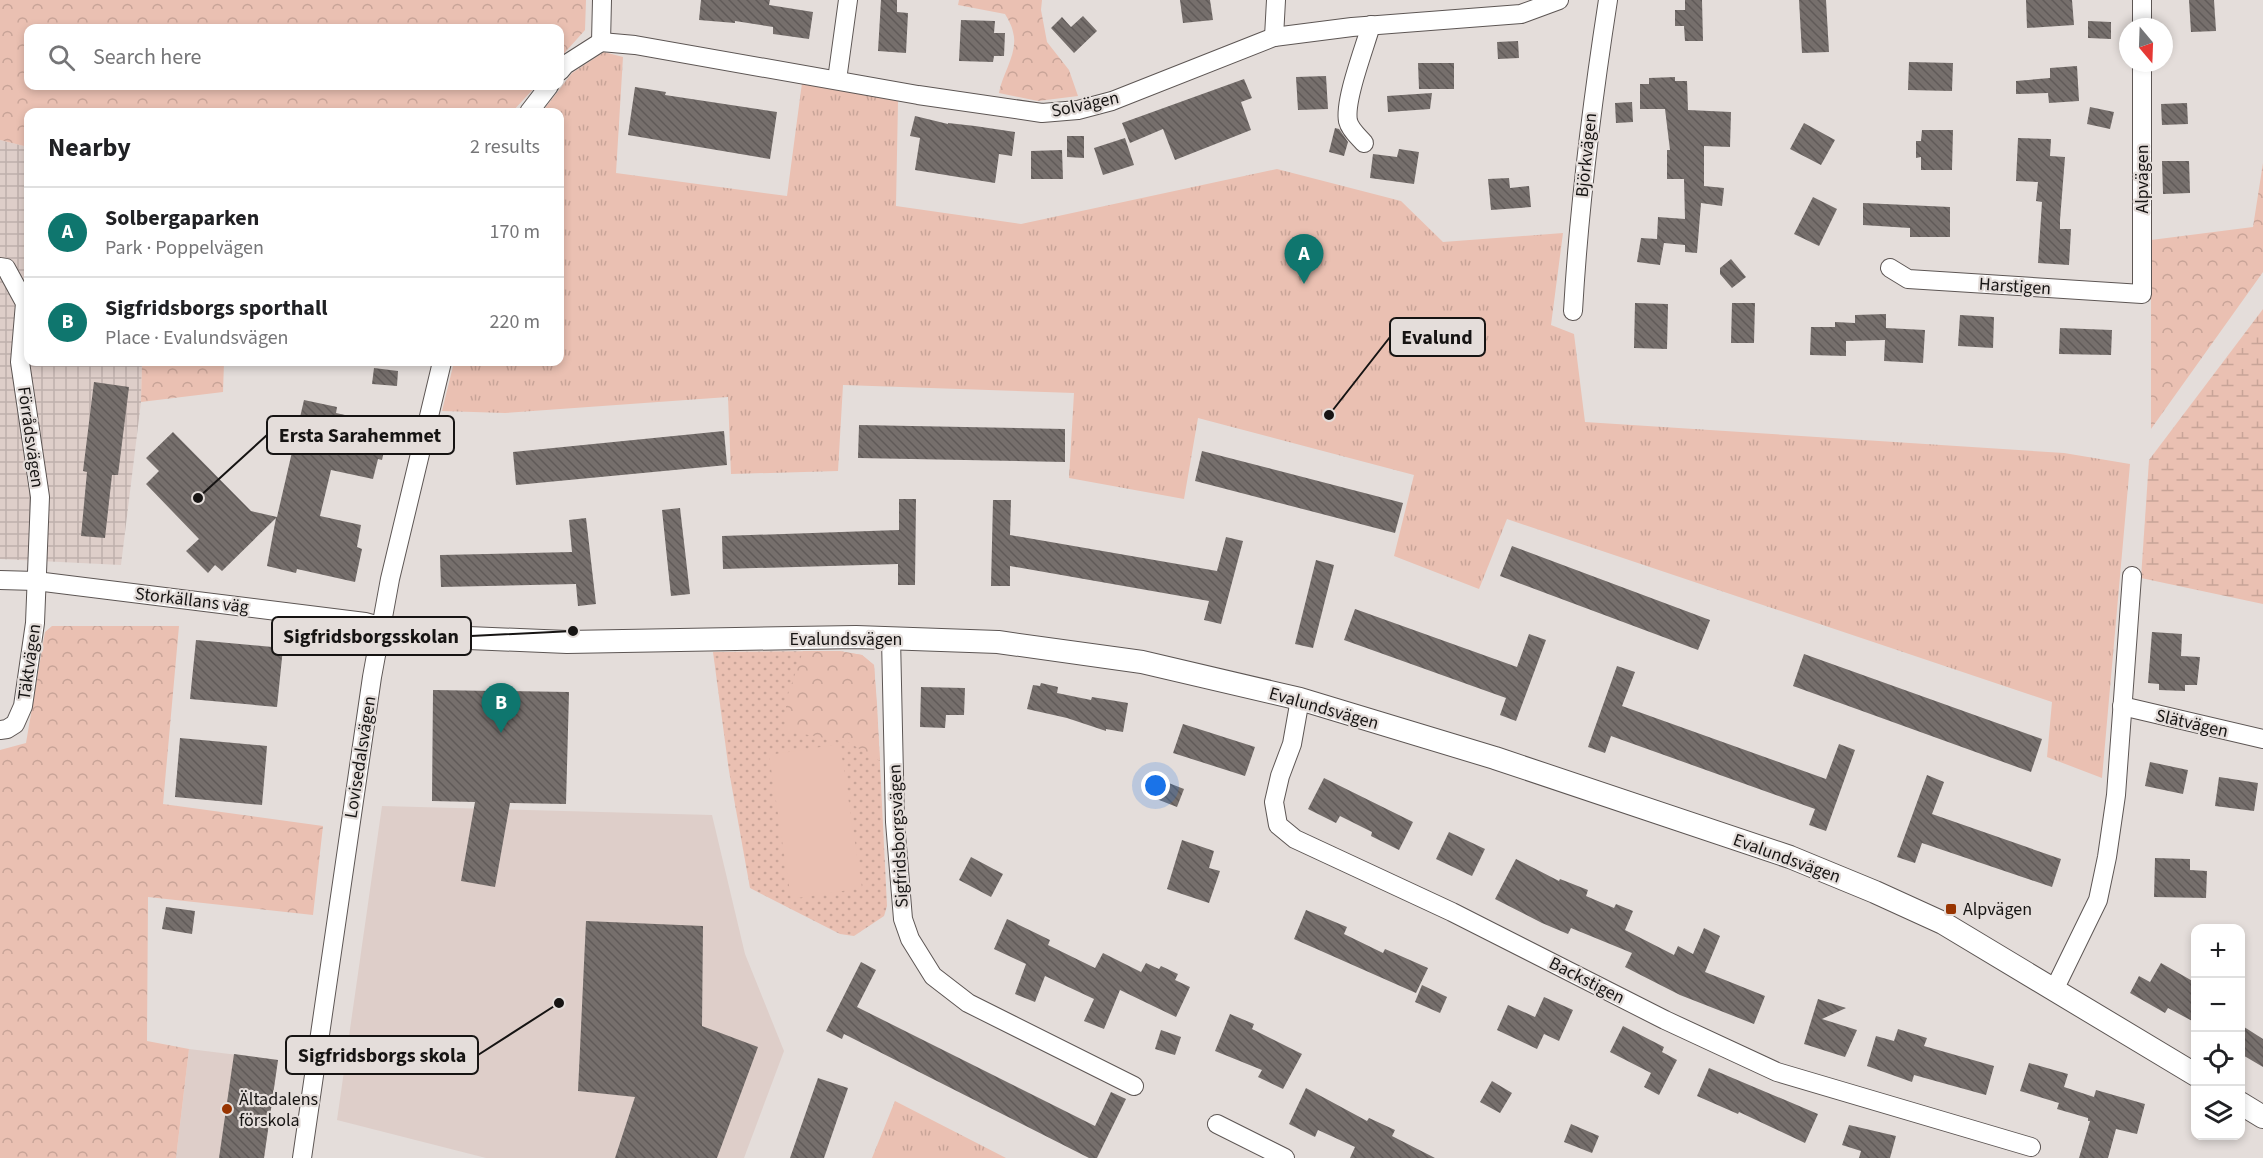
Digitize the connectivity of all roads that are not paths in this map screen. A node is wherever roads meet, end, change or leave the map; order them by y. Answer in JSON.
{"nodes":[{"id":1,"x":602,"y":0,"type":"edge"},
{"id":2,"x":848,"y":0,"type":"edge"},
{"id":3,"x":1276,"y":0,"type":"edge"},
{"id":4,"x":1559,"y":0,"type":"edge"},
{"id":5,"x":1608,"y":0,"type":"edge"},
{"id":6,"x":2142,"y":0,"type":"edge"},
{"id":7,"x":2142,"y":18,"type":"edge"},
{"id":8,"x":1371,"y":25,"type":"junction"},
{"id":9,"x":1274,"y":37,"type":"junction"},
{"id":10,"x":601,"y":42,"type":"junction"},
{"id":11,"x":564,"y":66,"type":"edge"},
{"id":12,"x":2142,"y":72,"type":"edge"},
{"id":13,"x":837,"y":80,"type":"junction"},
{"id":14,"x":546,"y":90,"type":"edge"},
{"id":15,"x":532,"y":108,"type":"edge"},
{"id":16,"x":1365,"y":143,"type":"dead end"},
{"id":17,"x":0,"y":267,"type":"edge"},
{"id":18,"x":1890,"y":268,"type":"dead end"},
{"id":19,"x":2142,"y":294,"type":"joint"},
{"id":20,"x":24,"y":301,"type":"edge"},
{"id":21,"x":1573,"y":311,"type":"dead end"},
{"id":22,"x":24,"y":315,"type":"edge"},
{"id":23,"x":441,"y":366,"type":"edge"},
{"id":24,"x":2132,"y":576,"type":"dead end"},
{"id":25,"x":0,"y":580,"type":"edge"},
{"id":26,"x":36,"y":581,"type":"junction"},
{"id":27,"x":382,"y":627,"type":"junction"},
{"id":28,"x":891,"y":638,"type":"junction"},
{"id":29,"x":1300,"y":699,"type":"junction"},
{"id":30,"x":2122,"y":706,"type":"junction"},
{"id":31,"x":0,"y":730,"type":"edge"},
{"id":32,"x":2263,"y":739,"type":"edge"},
{"id":33,"x":2054,"y":990,"type":"junction"},
{"id":34,"x":2191,"y":1072,"type":"edge"},
{"id":35,"x":1134,"y":1086,"type":"dead end"},
{"id":36,"x":2245,"y":1106,"type":"edge"},
{"id":37,"x":2263,"y":1117,"type":"edge"},
{"id":38,"x":1217,"y":1124,"type":"dead end"},
{"id":39,"x":2031,"y":1147,"type":"dead end"},
{"id":40,"x":302,"y":1158,"type":"edge"},
{"id":41,"x":1285,"y":1158,"type":"edge"}],
"edges":[{"from":1,"to":10,"type":"street"},
{"from":2,"to":13,"type":"street"},
{"from":3,"to":9,"type":"street"},
{"from":4,"to":8,"type":"street","name":"Solvägen"},
{"from":5,"to":21,"type":"street","name":"Björkvägen"},
{"from":6,"to":7,"type":"street"},
{"from":8,"to":9,"type":"street","name":"Solvägen"},
{"from":8,"to":16,"type":"street"},
{"from":9,"to":13,"type":"street","name":"Solvägen"},
{"from":10,"to":11,"type":"street"},
{"from":10,"to":13,"type":"street","name":"Solvägen"},
{"from":12,"to":19,"type":"street","name":"Alpvägen"},
{"from":14,"to":15,"type":"street"},
{"from":17,"to":20,"type":"street","name":"Förrådsvägen"},
{"from":18,"to":19,"type":"street","name":"Harstigen"},
{"from":22,"to":26,"type":"street","name":"Förrådsvägen"},
{"from":23,"to":27,"type":"street","name":"Lovisedalsvägen"},
{"from":24,"to":30,"type":"street"},
{"from":25,"to":26,"type":"street","name":"Storkällans väg"},
{"from":26,"to":27,"type":"street","name":"Storkällans väg"},
{"from":26,"to":31,"type":"street","name":"Täktvägen"},
{"from":27,"to":28,"type":"street","name":"Evalundsvägen"},
{"from":27,"to":40,"type":"street","name":"Lovisedalsvägen"},
{"from":28,"to":29,"type":"street","name":"Evalundsvägen"},
{"from":28,"to":35,"type":"street","name":"Sigfridsborgsvägen"},
{"from":29,"to":33,"type":"street","name":"Evalundsvägen"},
{"from":29,"to":39,"type":"street","name":"Backstigen"},
{"from":30,"to":32,"type":"street","name":"Slätvägen"},
{"from":30,"to":33,"type":"street"},
{"from":33,"to":34,"type":"street","name":"Evalundsvägen"},
{"from":36,"to":37,"type":"street"},
{"from":38,"to":41,"type":"street"}]}
